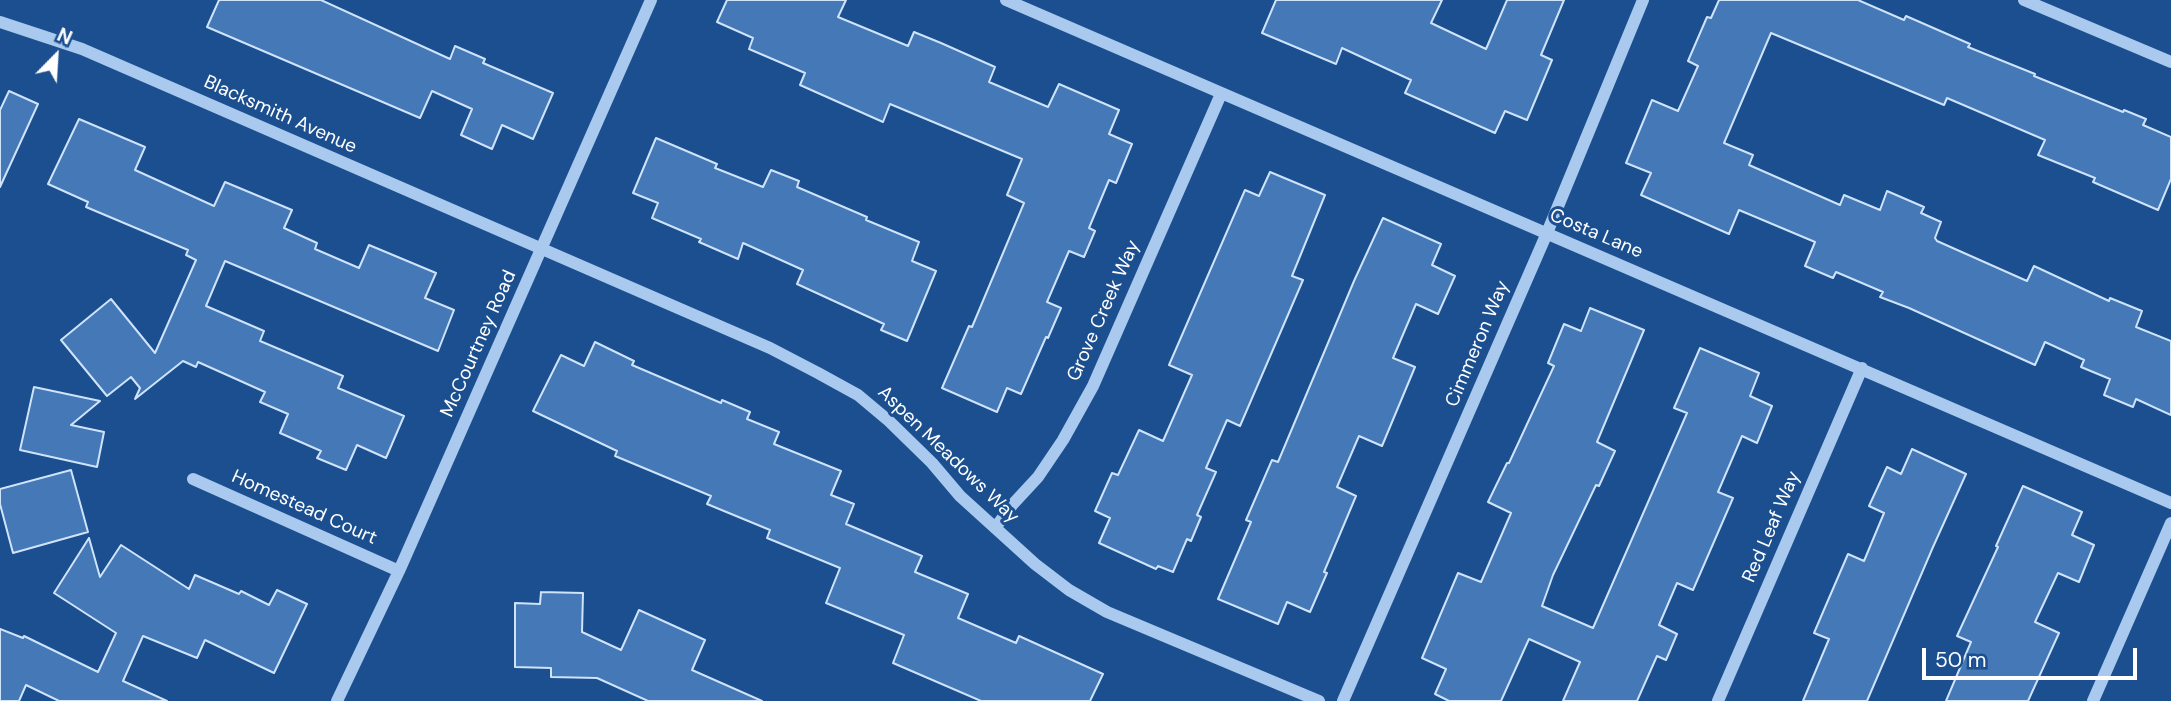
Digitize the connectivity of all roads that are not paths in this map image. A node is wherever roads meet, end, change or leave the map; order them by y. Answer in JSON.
{"nodes":[{"id":1,"x":651,"y":0,"type":"edge"},
{"id":2,"x":1006,"y":0,"type":"edge"},
{"id":3,"x":1643,"y":0,"type":"edge"},
{"id":4,"x":2024,"y":0,"type":"edge"},
{"id":5,"x":0,"y":22,"type":"edge"},
{"id":6,"x":2171,"y":62,"type":"edge"},
{"id":7,"x":1221,"y":94,"type":"junction"},
{"id":8,"x":1547,"y":233,"type":"junction"},
{"id":9,"x":542,"y":249,"type":"junction"},
{"id":10,"x":1862,"y":368,"type":"junction"},
{"id":11,"x":193,"y":480,"type":"dead end"},
{"id":12,"x":2171,"y":503,"type":"edge"},
{"id":13,"x":2171,"y":523,"type":"edge"},
{"id":14,"x":995,"y":528,"type":"junction"},
{"id":15,"x":399,"y":571,"type":"junction"},
{"id":16,"x":337,"y":701,"type":"edge"},
{"id":17,"x":1319,"y":701,"type":"edge"},
{"id":18,"x":1343,"y":701,"type":"edge"},
{"id":19,"x":1718,"y":701,"type":"edge"},
{"id":20,"x":2093,"y":701,"type":"edge"}],
"edges":[{"from":1,"to":9,"type":"street","name":"McCourtney Road"},
{"from":2,"to":7,"type":"street","name":"Costa Lane"},
{"from":3,"to":8,"type":"street","name":"Cimmeron Way"},
{"from":4,"to":6,"type":"street"},
{"from":5,"to":9,"type":"street","name":"Blacksmith Avenue"},
{"from":7,"to":8,"type":"street","name":"Costa Lane"},
{"from":7,"to":14,"type":"street","name":"Grove Creek Way"},
{"from":8,"to":10,"type":"street","name":"Costa Lane"},
{"from":8,"to":18,"type":"street","name":"Cimmeron Way"},
{"from":9,"to":14,"type":"street","name":"Aspen Meadows Way"},
{"from":9,"to":15,"type":"street","name":"McCourtney Road"},
{"from":10,"to":12,"type":"street","name":"Costa Lane"},
{"from":10,"to":19,"type":"street","name":"Red Leaf Way"},
{"from":11,"to":15,"type":"street","name":"Homestead Court"},
{"from":13,"to":20,"type":"street"},
{"from":14,"to":17,"type":"street","name":"Aspen Meadows Way"},
{"from":15,"to":16,"type":"street","name":"McCourtney Road"}]}
